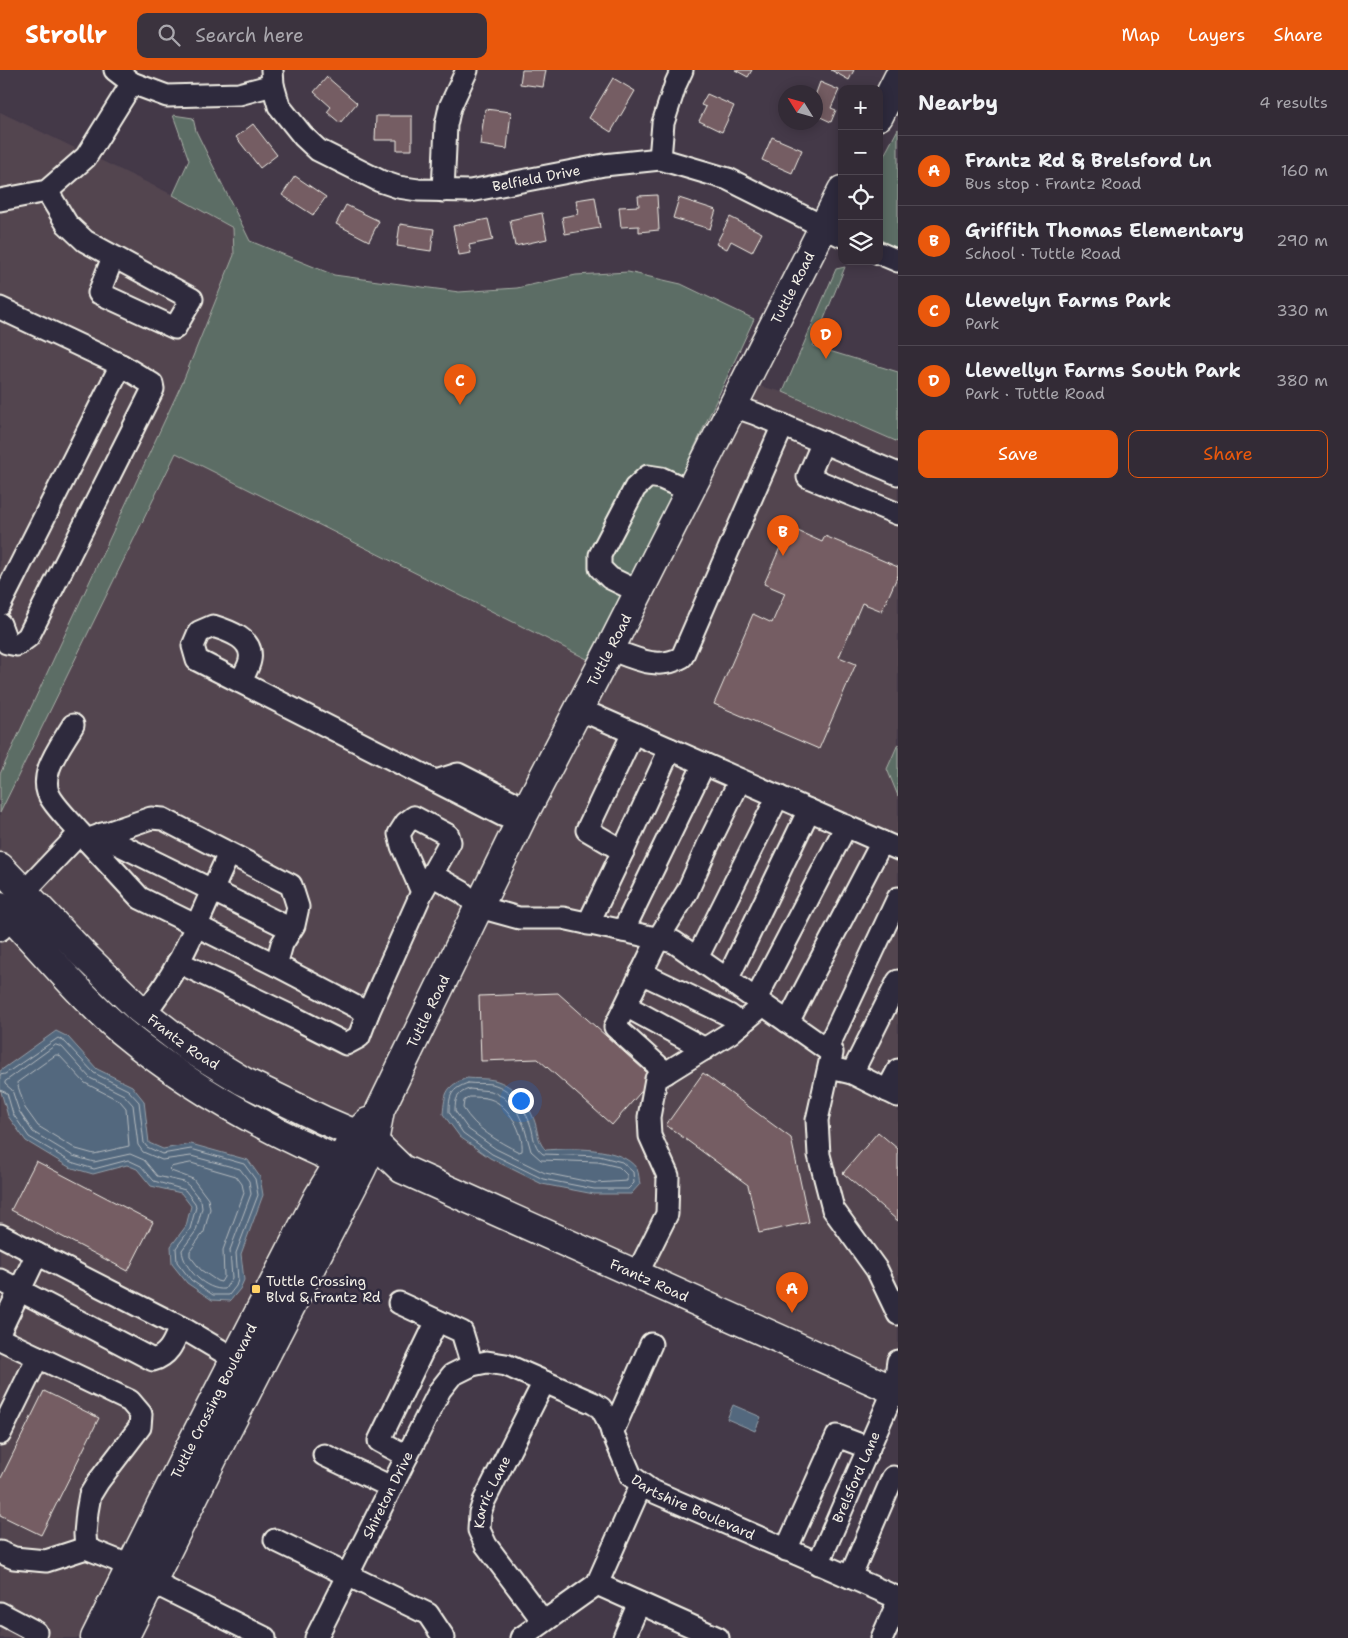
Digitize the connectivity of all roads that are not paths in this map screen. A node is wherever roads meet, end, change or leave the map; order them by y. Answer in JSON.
{"nodes":[{"id":1,"x":115,"y":70,"type":"edge"},
{"id":2,"x":467,"y":70,"type":"edge"},
{"id":3,"x":682,"y":70,"type":"edge"},
{"id":4,"x":273,"y":78,"type":"edge"},
{"id":5,"x":898,"y":78,"type":"edge"},
{"id":6,"x":132,"y":83,"type":"junction"},
{"id":7,"x":883,"y":108,"type":"edge"},
{"id":8,"x":660,"y":159,"type":"junction"},
{"id":9,"x":47,"y":190,"type":"junction"},
{"id":10,"x":443,"y":191,"type":"junction"},
{"id":11,"x":0,"y":200,"type":"edge"},
{"id":12,"x":838,"y":208,"type":"edge"},
{"id":13,"x":833,"y":231,"type":"edge"},
{"id":14,"x":883,"y":255,"type":"edge"},
{"id":15,"x":114,"y":257,"type":"dead end"},
{"id":16,"x":898,"y":261,"type":"edge"},
{"id":17,"x":0,"y":308,"type":"edge"},
{"id":18,"x":121,"y":366,"type":"junction"},
{"id":19,"x":733,"y":406,"type":"junction"},
{"id":20,"x":783,"y":425,"type":"junction"},
{"id":21,"x":823,"y":442,"type":"junction"},
{"id":22,"x":898,"y":474,"type":"edge"},
{"id":23,"x":690,"y":491,"type":"junction"},
{"id":24,"x":898,"y":514,"type":"edge"},
{"id":25,"x":639,"y":592,"type":"junction"},
{"id":26,"x":0,"y":605,"type":"edge"},
{"id":27,"x":0,"y":624,"type":"edge"},
{"id":28,"x":610,"y":649,"type":"junction"},
{"id":29,"x":240,"y":682,"type":"dead end"},
{"id":30,"x":579,"y":709,"type":"junction"},
{"id":31,"x":73,"y":725,"type":"dead end"},
{"id":32,"x":633,"y":733,"type":"junction"},
{"id":33,"x":670,"y":749,"type":"junction"},
{"id":34,"x":704,"y":764,"type":"junction"},
{"id":35,"x":740,"y":780,"type":"junction"},
{"id":36,"x":778,"y":796,"type":"junction"},
{"id":37,"x":809,"y":810,"type":"junction"},
{"id":38,"x":524,"y":816,"type":"junction"},
{"id":39,"x":846,"y":826,"type":"junction"},
{"id":40,"x":89,"y":836,"type":"junction"},
{"id":41,"x":890,"y":845,"type":"edge"},
{"id":42,"x":623,"y":851,"type":"junction"},
{"id":43,"x":229,"y":854,"type":"junction"},
{"id":44,"x":0,"y":867,"type":"edge"},
{"id":45,"x":211,"y":890,"type":"junction"},
{"id":46,"x":898,"y":898,"type":"edge"},
{"id":47,"x":479,"y":907,"type":"junction"},
{"id":48,"x":7,"y":909,"type":"edge"},
{"id":49,"x":588,"y":924,"type":"junction"},
{"id":50,"x":195,"y":925,"type":"junction"},
{"id":51,"x":291,"y":929,"type":"junction"},
{"id":52,"x":623,"y":931,"type":"junction"},
{"id":53,"x":658,"y":939,"type":"junction"},
{"id":54,"x":697,"y":958,"type":"junction"},
{"id":55,"x":178,"y":962,"type":"junction"},
{"id":56,"x":276,"y":965,"type":"junction"},
{"id":57,"x":641,"y":973,"type":"junction"},
{"id":58,"x":727,"y":980,"type":"junction"},
{"id":59,"x":898,"y":981,"type":"edge"},
{"id":60,"x":760,"y":1002,"type":"junction"},
{"id":61,"x":626,"y":1006,"type":"junction"},
{"id":62,"x":144,"y":1013,"type":"junction"},
{"id":63,"x":368,"y":1013,"type":"junction"},
{"id":64,"x":788,"y":1022,"type":"junction"},
{"id":65,"x":741,"y":1024,"type":"junction"},
{"id":66,"x":705,"y":1049,"type":"junction"},
{"id":67,"x":828,"y":1058,"type":"junction"},
{"id":68,"x":898,"y":1070,"type":"edge"},
{"id":69,"x":666,"y":1073,"type":"junction"},
{"id":70,"x":852,"y":1073,"type":"junction"},
{"id":71,"x":893,"y":1094,"type":"edge"},
{"id":72,"x":380,"y":1110,"type":"joint"},
{"id":73,"x":356,"y":1150,"type":"junction"},
{"id":74,"x":0,"y":1235,"type":"edge"},
{"id":75,"x":37,"y":1254,"type":"junction"},
{"id":76,"x":637,"y":1274,"type":"junction"},
{"id":77,"x":0,"y":1280,"type":"edge"},
{"id":78,"x":20,"y":1290,"type":"junction"},
{"id":79,"x":399,"y":1303,"type":"dead end"},
{"id":80,"x":898,"y":1314,"type":"edge"},
{"id":81,"x":437,"y":1321,"type":"junction"},
{"id":82,"x":180,"y":1327,"type":"junction"},
{"id":83,"x":0,"y":1331,"type":"edge"},
{"id":84,"x":0,"y":1339,"type":"edge"},
{"id":85,"x":651,"y":1344,"type":"dead end"},
{"id":86,"x":38,"y":1357,"type":"junction"},
{"id":87,"x":235,"y":1359,"type":"junction"},
{"id":88,"x":898,"y":1361,"type":"edge"},
{"id":89,"x":472,"y":1365,"type":"junction"},
{"id":90,"x":544,"y":1382,"type":"junction"},
{"id":91,"x":896,"y":1391,"type":"edge"},
{"id":92,"x":612,"y":1433,"type":"junction"},
{"id":93,"x":0,"y":1434,"type":"edge"},
{"id":94,"x":869,"y":1448,"type":"junction"},
{"id":95,"x":324,"y":1455,"type":"dead end"},
{"id":96,"x":407,"y":1456,"type":"junction"},
{"id":97,"x":893,"y":1477,"type":"dead end"},
{"id":98,"x":640,"y":1485,"type":"junction"},
{"id":99,"x":391,"y":1488,"type":"junction"},
{"id":100,"x":275,"y":1540,"type":"dead end"},
{"id":101,"x":86,"y":1548,"type":"junction"},
{"id":102,"x":786,"y":1550,"type":"junction"},
{"id":103,"x":0,"y":1552,"type":"edge"},
{"id":104,"x":818,"y":1564,"type":"junction"},
{"id":105,"x":347,"y":1575,"type":"junction"},
{"id":106,"x":141,"y":1576,"type":"junction"},
{"id":107,"x":850,"y":1577,"type":"junction"},
{"id":108,"x":597,"y":1584,"type":"junction"},
{"id":109,"x":898,"y":1598,"type":"edge"},
{"id":110,"x":898,"y":1602,"type":"edge"},
{"id":111,"x":639,"y":1603,"type":"junction"},
{"id":112,"x":1,"y":1616,"type":"edge"},
{"id":113,"x":543,"y":1622,"type":"junction"},
{"id":114,"x":240,"y":1633,"type":"edge"},
{"id":115,"x":33,"y":1638,"type":"edge"},
{"id":116,"x":95,"y":1638,"type":"edge"},
{"id":117,"x":124,"y":1638,"type":"edge"},
{"id":118,"x":265,"y":1638,"type":"edge"},
{"id":119,"x":316,"y":1638,"type":"edge"},
{"id":120,"x":444,"y":1638,"type":"edge"},
{"id":121,"x":521,"y":1638,"type":"edge"},
{"id":122,"x":624,"y":1638,"type":"edge"},
{"id":123,"x":718,"y":1638,"type":"edge"},
{"id":124,"x":882,"y":1638,"type":"edge"}],
"edges":[{"from":1,"to":6,"type":"street"},
{"from":2,"to":10,"type":"street"},
{"from":3,"to":8,"type":"street"},
{"from":4,"to":6,"type":"street"},
{"from":4,"to":10,"type":"street","name":"Belfield Drive"},
{"from":5,"to":7,"type":"main road"},
{"from":6,"to":9,"type":"street"},
{"from":8,"to":10,"type":"street","name":"Belfield Drive"},
{"from":8,"to":13,"type":"street","name":"Belfield Drive"},
{"from":9,"to":11,"type":"street"},
{"from":9,"to":15,"type":"street"},
{"from":12,"to":13,"type":"main road","name":"Tuttle Road"},
{"from":13,"to":19,"type":"main road","name":"Tuttle Road"},
{"from":14,"to":16,"type":"street"},
{"from":17,"to":18,"type":"street"},
{"from":18,"to":26,"type":"street"},
{"from":18,"to":27,"type":"street"},
{"from":19,"to":20,"type":"street"},
{"from":19,"to":23,"type":"main road","name":"Tuttle Road"},
{"from":20,"to":21,"type":"street"},
{"from":20,"to":28,"type":"street"},
{"from":21,"to":22,"type":"street"},
{"from":21,"to":24,"type":"street"},
{"from":23,"to":25,"type":"main road","name":"Tuttle Road"},
{"from":23,"to":25,"type":"street"},
{"from":25,"to":28,"type":"main road","name":"Tuttle Road"},
{"from":28,"to":30,"type":"main road","name":"Tuttle Road"},
{"from":29,"to":38,"type":"street"},
{"from":30,"to":32,"type":"street"},
{"from":30,"to":38,"type":"main road","name":"Tuttle Road"},
{"from":31,"to":40,"type":"street"},
{"from":32,"to":33,"type":"street"},
{"from":32,"to":42,"type":"street"},
{"from":33,"to":34,"type":"street"},
{"from":33,"to":42,"type":"street"},
{"from":34,"to":35,"type":"street"},
{"from":34,"to":52,"type":"street"},
{"from":35,"to":36,"type":"street"},
{"from":35,"to":53,"type":"street"},
{"from":36,"to":37,"type":"street"},
{"from":36,"to":54,"type":"street"},
{"from":37,"to":39,"type":"street"},
{"from":37,"to":58,"type":"street"},
{"from":38,"to":47,"type":"main road","name":"Tuttle Road"},
{"from":39,"to":41,"type":"street"},
{"from":39,"to":60,"type":"street"},
{"from":40,"to":43,"type":"street"},
{"from":40,"to":45,"type":"street"},
{"from":40,"to":48,"type":"street"},
{"from":40,"to":50,"type":"street"},
{"from":41,"to":64,"type":"street"},
{"from":42,"to":49,"type":"street"},
{"from":43,"to":45,"type":"street"},
{"from":43,"to":51,"type":"street"},
{"from":44,"to":48,"type":"main road","name":"Frantz Road"},
{"from":45,"to":50,"type":"street"},
{"from":45,"to":51,"type":"street"},
{"from":46,"to":67,"type":"street"},
{"from":47,"to":49,"type":"street"},
{"from":47,"to":63,"type":"street"},
{"from":47,"to":72,"type":"main road","name":"Tuttle Road"},
{"from":48,"to":62,"type":"main road","name":"Frantz Road"},
{"from":48,"to":73,"type":"main road","name":"Frantz Road"},
{"from":49,"to":52,"type":"street"},
{"from":50,"to":55,"type":"street"},
{"from":50,"to":56,"type":"street"},
{"from":51,"to":56,"type":"street"},
{"from":52,"to":53,"type":"street"},
{"from":53,"to":54,"type":"street"},
{"from":53,"to":57,"type":"street"},
{"from":54,"to":58,"type":"street"},
{"from":55,"to":62,"type":"street"},
{"from":55,"to":63,"type":"street"},
{"from":56,"to":63,"type":"street"},
{"from":57,"to":61,"type":"street"},
{"from":57,"to":65,"type":"street"},
{"from":58,"to":60,"type":"street"},
{"from":59,"to":70,"type":"street"},
{"from":60,"to":64,"type":"street"},
{"from":60,"to":65,"type":"street"},
{"from":61,"to":66,"type":"street"},
{"from":61,"to":69,"type":"street"},
{"from":62,"to":73,"type":"main road","name":"Frantz Road"},
{"from":64,"to":67,"type":"street"},
{"from":65,"to":66,"type":"street"},
{"from":66,"to":69,"type":"street"},
{"from":67,"to":70,"type":"street"},
{"from":67,"to":80,"type":"street"},
{"from":68,"to":71,"type":"street"},
{"from":69,"to":76,"type":"street"},
{"from":70,"to":71,"type":"street"},
{"from":72,"to":73,"type":"main road","name":"Tuttle Crossing Boulevard"},
{"from":73,"to":76,"type":"main road","name":"Frantz Road"},
{"from":73,"to":87,"type":"main road","name":"Tuttle Crossing Boulevard"},
{"from":73,"to":106,"type":"main road","name":"Tuttle Crossing Boulevard"},
{"from":74,"to":75,"type":"street"},
{"from":75,"to":78,"type":"street"},
{"from":75,"to":82,"type":"street"},
{"from":76,"to":91,"type":"main road","name":"Frantz Road"},
{"from":77,"to":78,"type":"street"},
{"from":78,"to":82,"type":"street"},
{"from":78,"to":83,"type":"street"},
{"from":79,"to":81,"type":"street"},
{"from":81,"to":89,"type":"street"},
{"from":81,"to":96,"type":"street"},
{"from":82,"to":87,"type":"street"},
{"from":84,"to":86,"type":"street"},
{"from":85,"to":92,"type":"street"},
{"from":86,"to":93,"type":"street"},
{"from":86,"to":101,"type":"street"},
{"from":87,"to":106,"type":"main road","name":"Tuttle Crossing Boulevard"},
{"from":88,"to":91,"type":"street","name":"Brelsford Lane"},
{"from":89,"to":90,"type":"street","name":"Dartshire Boulevard"},
{"from":89,"to":96,"type":"street","name":"Shireton Drive"},
{"from":90,"to":92,"type":"street","name":"Dartshire Boulevard"},
{"from":90,"to":113,"type":"street","name":"Karric Lane"},
{"from":91,"to":94,"type":"street","name":"Brelsford Lane"},
{"from":92,"to":98,"type":"street","name":"Dartshire Boulevard"},
{"from":94,"to":102,"type":"street"},
{"from":94,"to":104,"type":"street","name":"Brelsford Lane"},
{"from":95,"to":99,"type":"street"},
{"from":96,"to":99,"type":"street","name":"Shireton Drive"},
{"from":97,"to":107,"type":"street"},
{"from":98,"to":102,"type":"street","name":"Dartshire Boulevard"},
{"from":98,"to":108,"type":"street"},
{"from":99,"to":105,"type":"street","name":"Shireton Drive"},
{"from":100,"to":105,"type":"street"},
{"from":101,"to":103,"type":"street"},
{"from":101,"to":106,"type":"street"},
{"from":102,"to":104,"type":"street","name":"Dartshire Boulevard"},
{"from":104,"to":107,"type":"street","name":"Dartshire Boulevard"},
{"from":105,"to":119,"type":"street","name":"Shireton Drive"},
{"from":105,"to":120,"type":"street"},
{"from":106,"to":114,"type":"street"},
{"from":106,"to":116,"type":"main road","name":"Tuttle Crossing Boulevard"},
{"from":106,"to":117,"type":"main road","name":"Tuttle Crossing Boulevard"},
{"from":107,"to":109,"type":"street","name":"Dartshire Boulevard"},
{"from":108,"to":111,"type":"street"},
{"from":108,"to":113,"type":"street"},
{"from":110,"to":124,"type":"street"},
{"from":111,"to":122,"type":"street"},
{"from":111,"to":123,"type":"street"},
{"from":112,"to":115,"type":"street"},
{"from":113,"to":121,"type":"street"},
{"from":114,"to":118,"type":"street"}]}
